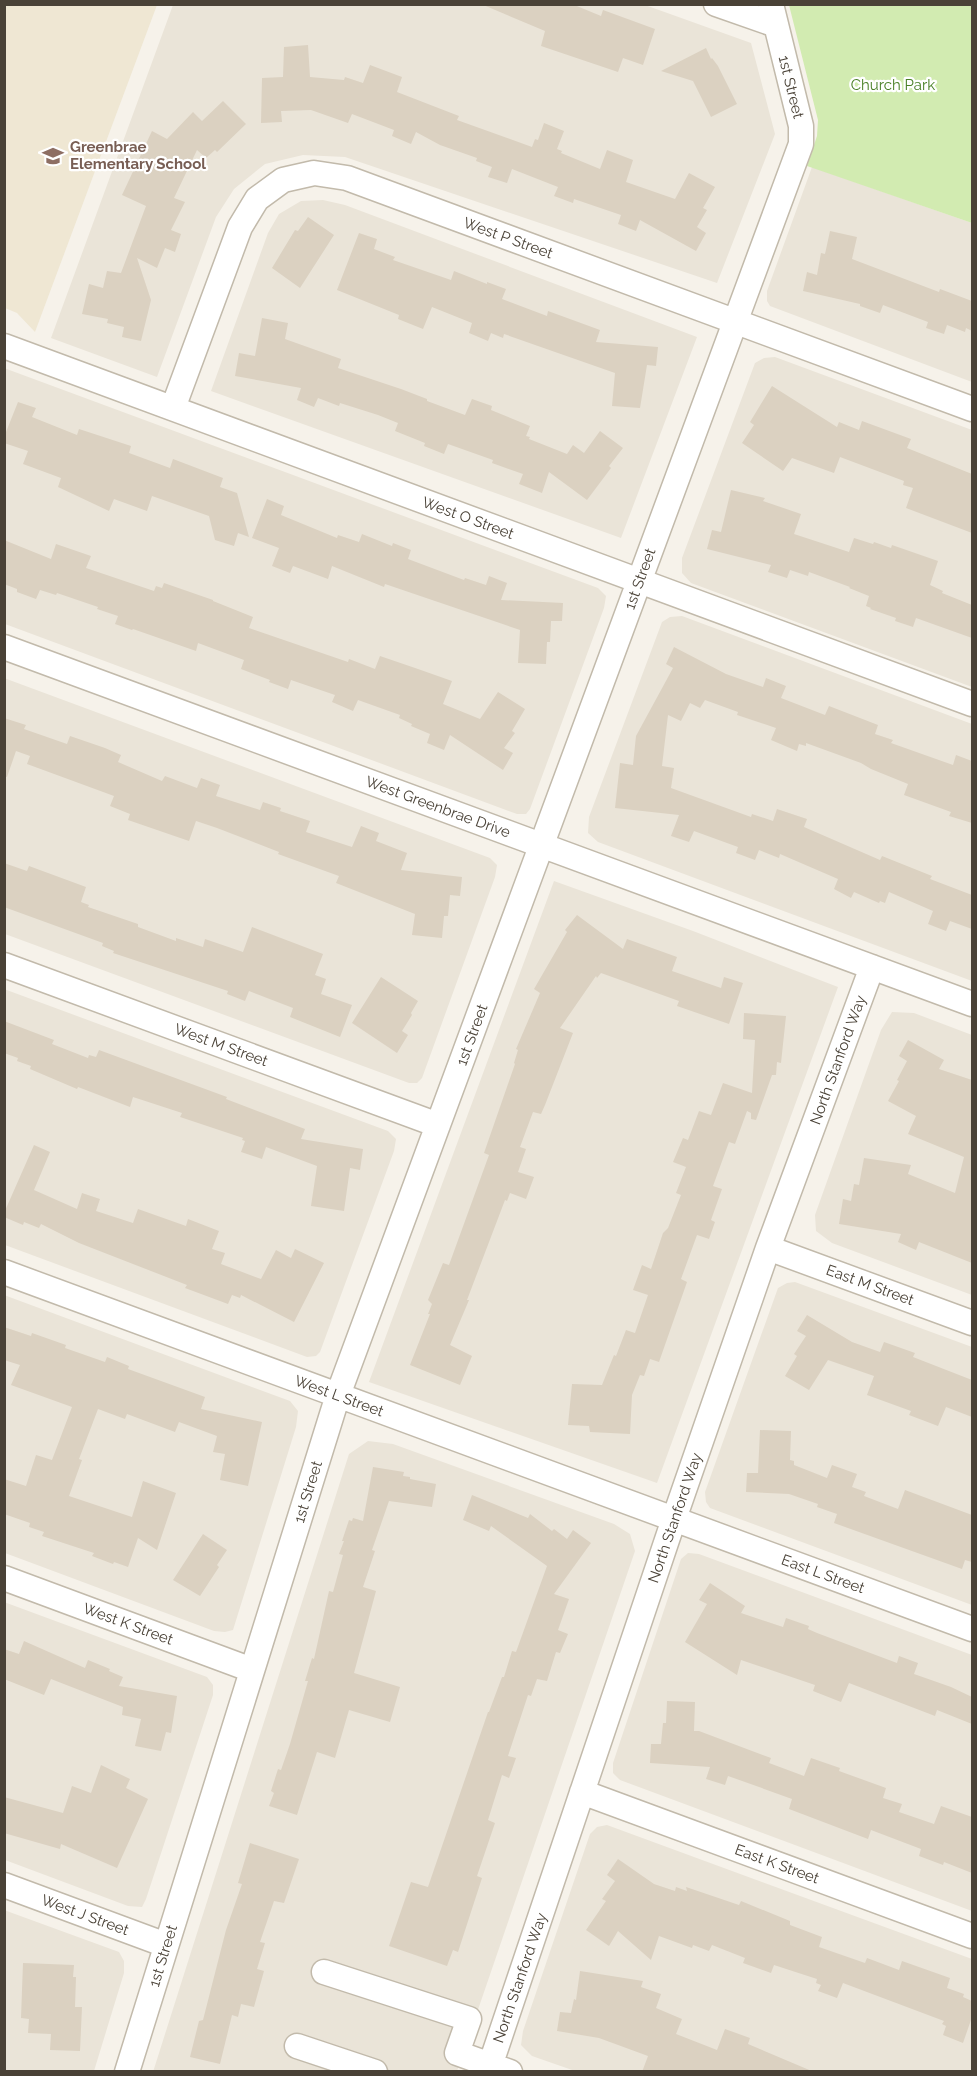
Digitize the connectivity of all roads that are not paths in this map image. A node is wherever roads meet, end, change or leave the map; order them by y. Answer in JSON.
{"nodes":[{"id":1,"x":716,"y":4,"type":"edge"},
{"id":2,"x":773,"y":15,"type":"edge"},
{"id":3,"x":735,"y":322,"type":"junction"},
{"id":4,"x":4,"y":346,"type":"edge"},
{"id":5,"x":173,"y":408,"type":"junction"},
{"id":6,"x":972,"y":409,"type":"edge"},
{"id":7,"x":639,"y":581,"type":"junction"},
{"id":8,"x":4,"y":647,"type":"edge"},
{"id":9,"x":972,"y":704,"type":"edge"},
{"id":10,"x":542,"y":845,"type":"junction"},
{"id":11,"x":4,"y":965,"type":"edge"},
{"id":12,"x":872,"y":967,"type":"junction"},
{"id":13,"x":972,"y":1004,"type":"edge"},
{"id":14,"x":438,"y":1125,"type":"junction"},
{"id":15,"x":768,"y":1248,"type":"junction"},
{"id":16,"x":4,"y":1272,"type":"edge"},
{"id":17,"x":972,"y":1323,"type":"edge"},
{"id":18,"x":338,"y":1395,"type":"junction"},
{"id":19,"x":674,"y":1519,"type":"junction"},
{"id":20,"x":4,"y":1578,"type":"edge"},
{"id":21,"x":972,"y":1629,"type":"edge"},
{"id":22,"x":252,"y":1670,"type":"junction"},
{"id":23,"x":582,"y":1792,"type":"junction"},
{"id":24,"x":4,"y":1885,"type":"edge"},
{"id":25,"x":972,"y":1936,"type":"edge"},
{"id":26,"x":166,"y":1945,"type":"junction"},
{"id":27,"x":324,"y":1972,"type":"dead end"},
{"id":28,"x":297,"y":2046,"type":"dead end"},
{"id":29,"x":454,"y":2062,"type":"edge"},
{"id":30,"x":496,"y":2069,"type":"edge"},
{"id":31,"x":127,"y":2072,"type":"edge"},
{"id":32,"x":375,"y":2072,"type":"edge"}],
"edges":[{"from":1,"to":2,"type":"street"},
{"from":2,"to":3,"type":"street","name":"1st Street"},
{"from":3,"to":5,"type":"street","name":"West P Street"},
{"from":3,"to":6,"type":"street","name":"West P Street"},
{"from":3,"to":7,"type":"street","name":"1st Street"},
{"from":4,"to":5,"type":"street","name":"West O Street"},
{"from":5,"to":7,"type":"street","name":"West O Street"},
{"from":7,"to":9,"type":"street","name":"West O Street"},
{"from":7,"to":10,"type":"street","name":"1st Street"},
{"from":8,"to":10,"type":"street","name":"West Greenbrae Drive"},
{"from":10,"to":12,"type":"street","name":"West Greenbrae Drive"},
{"from":10,"to":14,"type":"street","name":"1st Street"},
{"from":11,"to":14,"type":"street","name":"West M Street"},
{"from":12,"to":13,"type":"street","name":"West Greenbrae Drive"},
{"from":12,"to":15,"type":"street","name":"North Stanford Way"},
{"from":14,"to":18,"type":"street","name":"1st Street"},
{"from":15,"to":17,"type":"street","name":"East M Street"},
{"from":15,"to":19,"type":"street","name":"North Stanford Way"},
{"from":16,"to":18,"type":"street","name":"West L Street"},
{"from":18,"to":19,"type":"street","name":"West L Street"},
{"from":18,"to":22,"type":"street","name":"1st Street"},
{"from":19,"to":21,"type":"street","name":"East L Street"},
{"from":19,"to":23,"type":"street","name":"North Stanford Way"},
{"from":20,"to":22,"type":"street","name":"West K Street"},
{"from":22,"to":26,"type":"street","name":"1st Street"},
{"from":23,"to":25,"type":"street","name":"East K Street"},
{"from":23,"to":30,"type":"street","name":"North Stanford Way"},
{"from":24,"to":26,"type":"street","name":"West J Street"},
{"from":26,"to":31,"type":"street","name":"1st Street"},
{"from":27,"to":29,"type":"street"},
{"from":28,"to":32,"type":"street"},
{"from":29,"to":30,"type":"street"}]}
